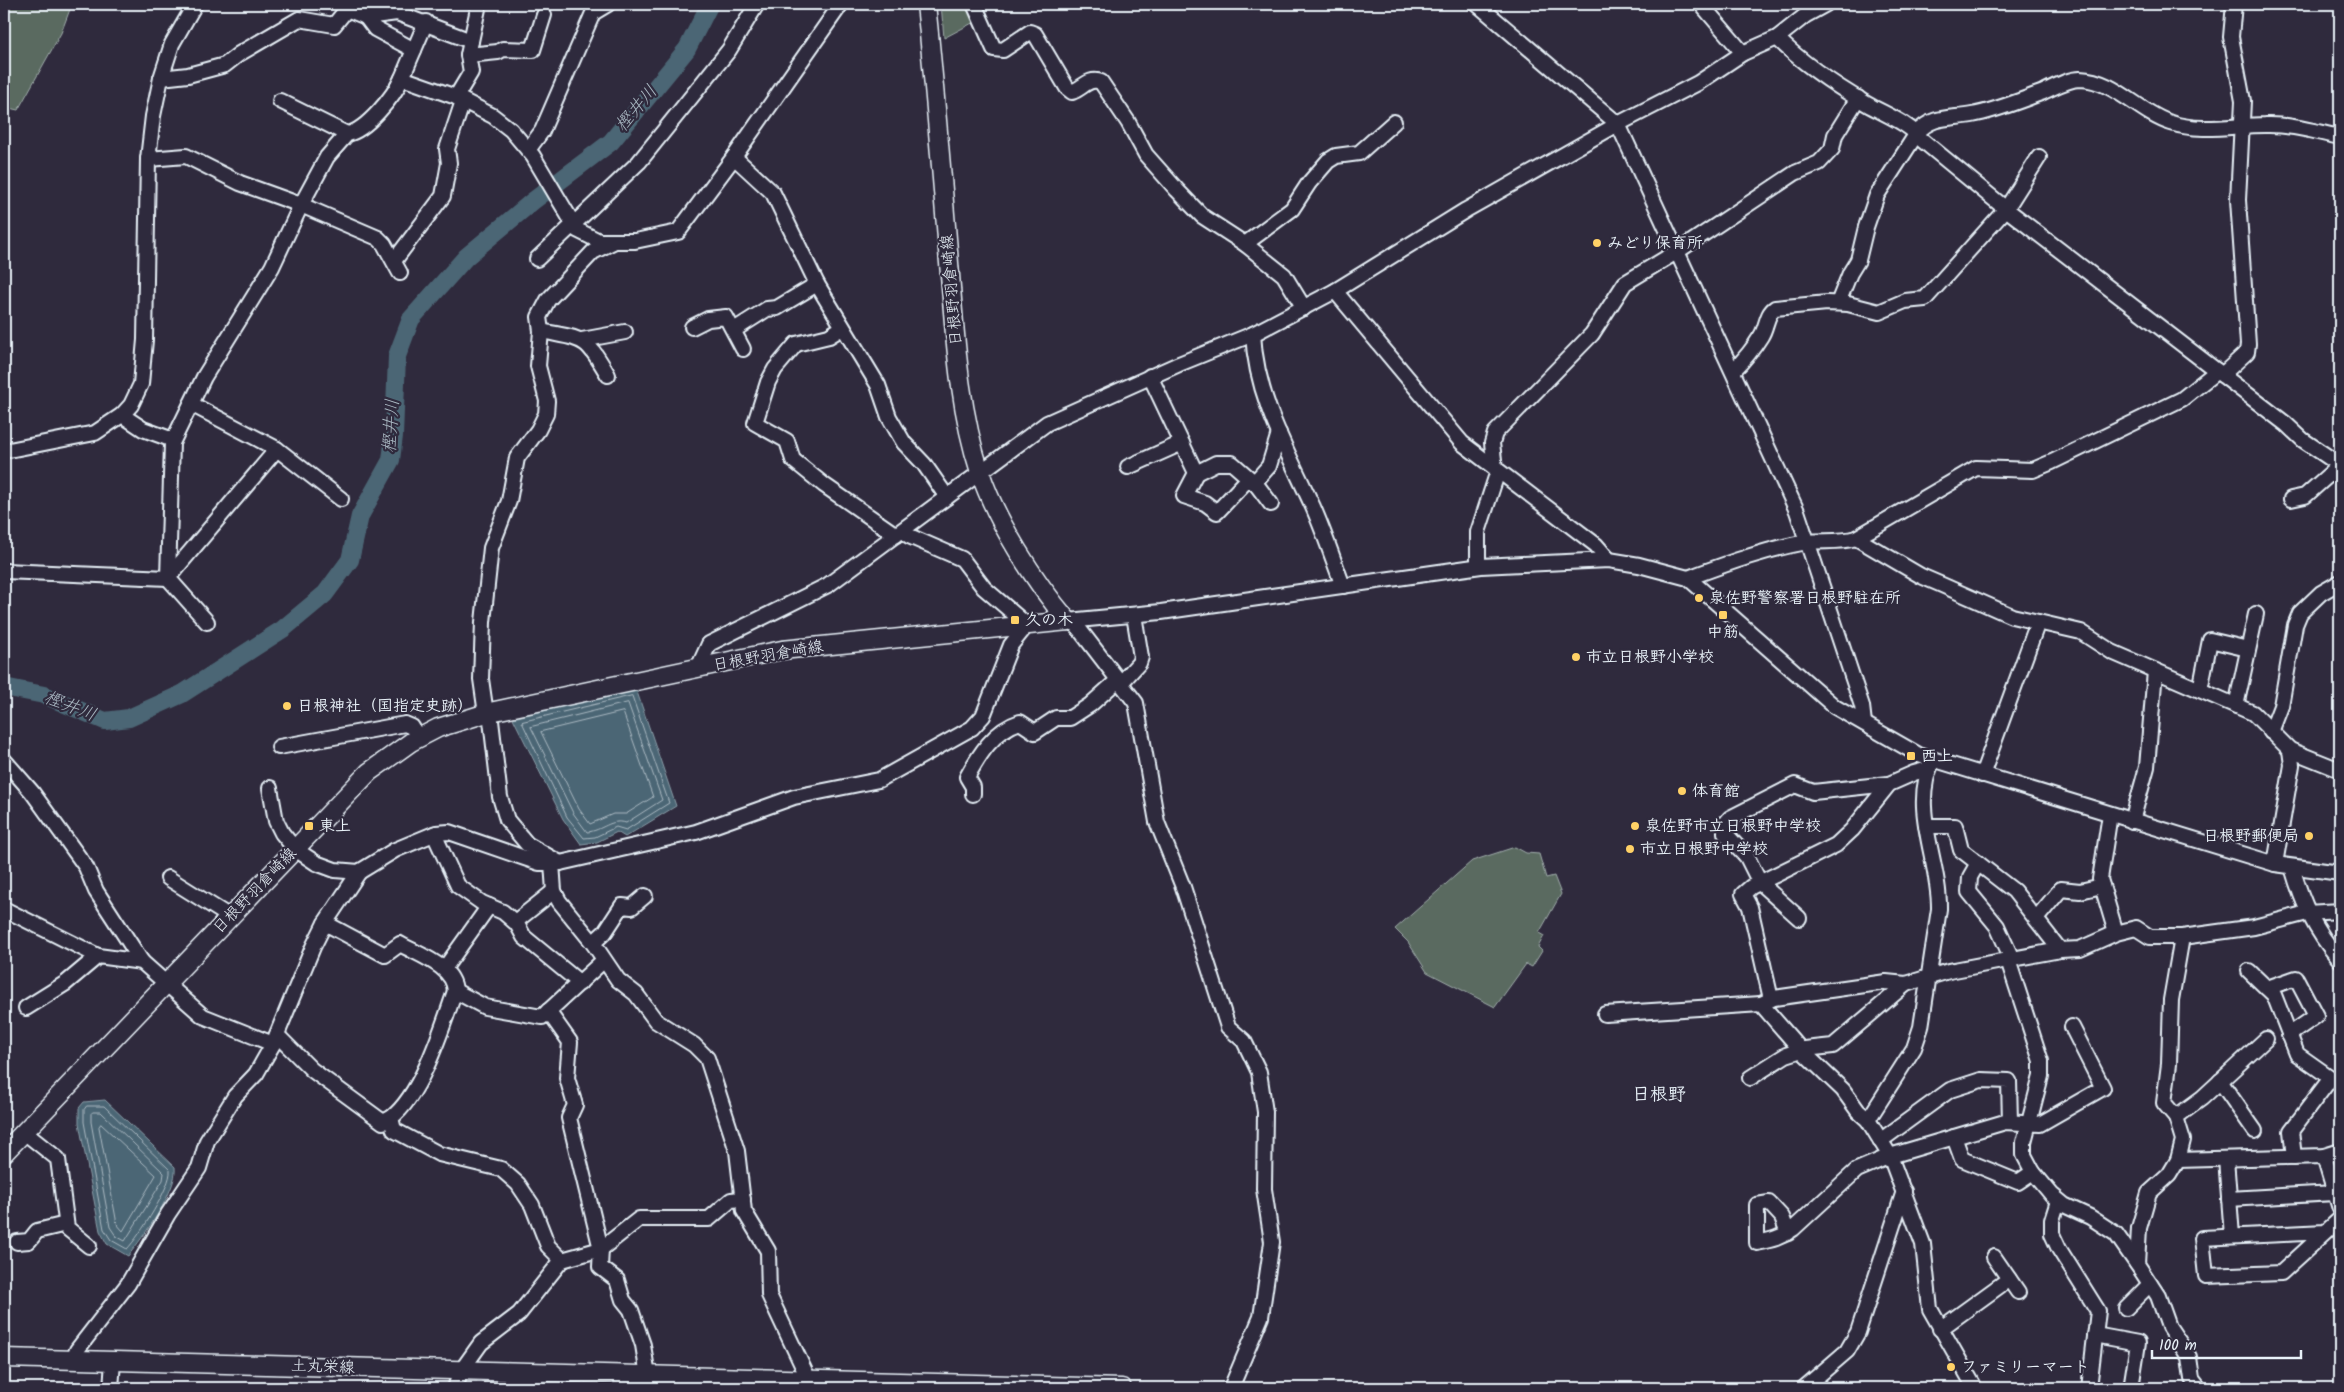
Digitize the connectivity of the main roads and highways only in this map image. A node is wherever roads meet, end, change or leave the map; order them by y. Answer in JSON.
{"nodes":[{"id":1,"x":926,"y":4,"type":"edge"},
{"id":2,"x":4,"y":1153,"type":"edge"},
{"id":3,"x":4,"y":1358,"type":"edge"},
{"id":4,"x":1122,"y":1388,"type":"edge"}],
"edges":[{"from":1,"to":2,"type":"main road","name":"日根野羽倉崎線"},
{"from":3,"to":4,"type":"main road","name":"土丸栄線"}]}
